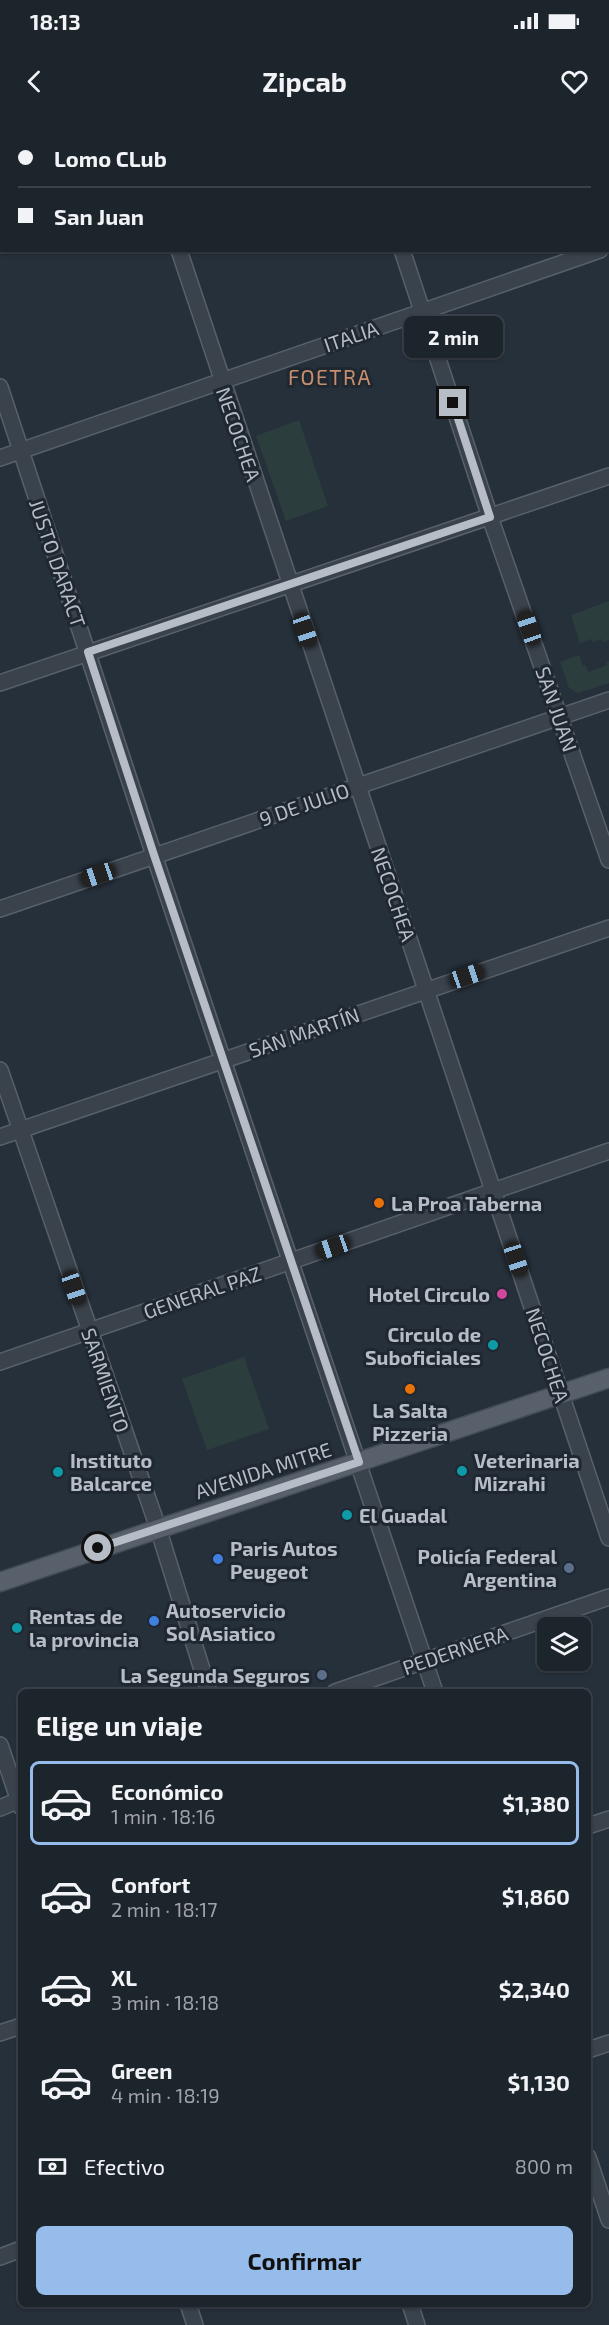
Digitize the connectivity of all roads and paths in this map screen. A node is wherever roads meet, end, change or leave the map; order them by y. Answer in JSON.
{"nodes":[{"id":1,"x":179,"y":252,"type":"edge"},
{"id":2,"x":403,"y":252,"type":"edge"},
{"id":3,"x":594,"y":252,"type":"edge"},
{"id":4,"x":423,"y":312,"type":"junction"},
{"id":5,"x":221,"y":381,"type":"junction"},
{"id":6,"x":0,"y":387,"type":"edge"},
{"id":7,"x":21,"y":450,"type":"junction"},
{"id":8,"x":0,"y":458,"type":"edge"},
{"id":9,"x":609,"y":476,"type":"edge"},
{"id":10,"x":490,"y":517,"type":"junction"},
{"id":11,"x":290,"y":586,"type":"junction"},
{"id":12,"x":88,"y":652,"type":"junction"},
{"id":13,"x":0,"y":683,"type":"edge"},
{"id":14,"x":609,"y":700,"type":"edge"},
{"id":15,"x":560,"y":716,"type":"junction"},
{"id":16,"x":357,"y":785,"type":"junction"},
{"id":17,"x":154,"y":855,"type":"junction"},
{"id":18,"x":609,"y":860,"type":"edge"},
{"id":19,"x":0,"y":909,"type":"edge"},
{"id":20,"x":609,"y":927,"type":"edge"},
{"id":21,"x":426,"y":990,"type":"junction"},
{"id":22,"x":224,"y":1060,"type":"junction"},
{"id":23,"x":0,"y":1070,"type":"edge"},
{"id":24,"x":22,"y":1130,"type":"junction"},
{"id":25,"x":0,"y":1137,"type":"edge"},
{"id":26,"x":609,"y":1151,"type":"edge"},
{"id":27,"x":493,"y":1191,"type":"junction"},
{"id":28,"x":292,"y":1261,"type":"junction"},
{"id":29,"x":89,"y":1331,"type":"junction"},
{"id":30,"x":0,"y":1362,"type":"edge"},
{"id":31,"x":609,"y":1378,"type":"edge"},
{"id":32,"x":561,"y":1395,"type":"junction"},
{"id":33,"x":359,"y":1462,"type":"junction"},
{"id":34,"x":158,"y":1528,"type":"junction"},
{"id":35,"x":609,"y":1538,"type":"edge"},
{"id":36,"x":0,"y":1581,"type":"edge"},
{"id":37,"x":609,"y":1597,"type":"edge"},
{"id":38,"x":424,"y":1661,"type":"junction"},
{"id":39,"x":208,"y":1689,"type":"edge"},
{"id":40,"x":344,"y":1689,"type":"edge"},
{"id":41,"x":434,"y":1689,"type":"edge"},
{"id":42,"x":0,"y":1745,"type":"edge"},
{"id":43,"x":18,"y":1796,"type":"edge"},
{"id":44,"x":18,"y":1803,"type":"edge"},
{"id":45,"x":0,"y":1808,"type":"edge"},
{"id":46,"x":609,"y":1819,"type":"edge"},
{"id":47,"x":591,"y":1825,"type":"edge"},
{"id":48,"x":18,"y":2027,"type":"edge"},
{"id":49,"x":0,"y":2033,"type":"edge"},
{"id":50,"x":609,"y":2043,"type":"edge"},
{"id":51,"x":591,"y":2049,"type":"edge"},
{"id":52,"x":591,"y":2166,"type":"edge"},
{"id":53,"x":609,"y":2220,"type":"edge"},
{"id":54,"x":18,"y":2250,"type":"edge"},
{"id":55,"x":0,"y":2256,"type":"edge"},
{"id":56,"x":189,"y":2307,"type":"edge"},
{"id":57,"x":411,"y":2307,"type":"edge"},
{"id":58,"x":195,"y":2325,"type":"edge"},
{"id":59,"x":417,"y":2325,"type":"edge"}],
"edges":[{"from":1,"to":5,"type":"street","name":"NECOCHEA"},
{"from":2,"to":4,"type":"street","name":"SAN JUAN"},
{"from":3,"to":4,"type":"street","name":"ITALIA"},
{"from":4,"to":5,"type":"street","name":"ITALIA"},
{"from":4,"to":10,"type":"street","name":"SAN JUAN"},
{"from":5,"to":7,"type":"street","name":"ITALIA"},
{"from":5,"to":11,"type":"street","name":"NECOCHEA"},
{"from":6,"to":7,"type":"street","name":"JUSTO DARACT"},
{"from":7,"to":8,"type":"street","name":"ITALIA"},
{"from":7,"to":12,"type":"street","name":"JUSTO DARACT"},
{"from":9,"to":10,"type":"street"},
{"from":10,"to":11,"type":"street"},
{"from":10,"to":15,"type":"street","name":"SAN JUAN"},
{"from":11,"to":12,"type":"street"},
{"from":11,"to":16,"type":"street","name":"NECOCHEA"},
{"from":12,"to":13,"type":"street"},
{"from":12,"to":17,"type":"street","name":"JUSTO DARACT"},
{"from":14,"to":15,"type":"street","name":"9 DE JULIO"},
{"from":15,"to":16,"type":"street","name":"9 DE JULIO"},
{"from":15,"to":18,"type":"street","name":"SAN JUAN"},
{"from":16,"to":17,"type":"street","name":"9 DE JULIO"},
{"from":16,"to":21,"type":"street","name":"NECOCHEA"},
{"from":17,"to":19,"type":"street","name":"9 DE JULIO"},
{"from":17,"to":22,"type":"street","name":"JUSTO DARACT"},
{"from":20,"to":21,"type":"street","name":"SAN MARTÍN"},
{"from":21,"to":22,"type":"street","name":"SAN MARTÍN"},
{"from":21,"to":27,"type":"street","name":"NECOCHEA"},
{"from":22,"to":24,"type":"street","name":"SAN MARTÍN"},
{"from":22,"to":28,"type":"street","name":"JUSTO DARACT"},
{"from":23,"to":24,"type":"street","name":"SARMIENTO"},
{"from":24,"to":25,"type":"street","name":"SAN MARTÍN"},
{"from":24,"to":29,"type":"street","name":"SARMIENTO"},
{"from":26,"to":27,"type":"street","name":"GENERAL PAZ"},
{"from":27,"to":28,"type":"street","name":"GENERAL PAZ"},
{"from":27,"to":32,"type":"street","name":"NECOCHEA"},
{"from":28,"to":29,"type":"street","name":"GENERAL PAZ"},
{"from":28,"to":33,"type":"street","name":"JUSTO DARACT"},
{"from":29,"to":30,"type":"street","name":"GENERAL PAZ"},
{"from":29,"to":34,"type":"street","name":"SARMIENTO"},
{"from":31,"to":32,"type":"main road","name":"AVENIDA MITRE"},
{"from":32,"to":33,"type":"main road","name":"AVENIDA MITRE"},
{"from":32,"to":35,"type":"street","name":"NECOCHEA"},
{"from":33,"to":34,"type":"main road","name":"AVENIDA MITRE"},
{"from":33,"to":38,"type":"street","name":"JUSTO DARACT"},
{"from":34,"to":36,"type":"main road","name":"AVENIDA MITRE"},
{"from":34,"to":39,"type":"street","name":"SARMIENTO"},
{"from":37,"to":38,"type":"street","name":"PEDERNERA"},
{"from":38,"to":40,"type":"street","name":"PEDERNERA"},
{"from":38,"to":41,"type":"street","name":"JUSTO DARACT"},
{"from":42,"to":43,"type":"street"},
{"from":44,"to":45,"type":"street"},
{"from":46,"to":47,"type":"street"},
{"from":48,"to":49,"type":"street"},
{"from":50,"to":51,"type":"street"},
{"from":52,"to":53,"type":"street"},
{"from":54,"to":55,"type":"street"},
{"from":56,"to":58,"type":"street"},
{"from":57,"to":59,"type":"street"}]}
